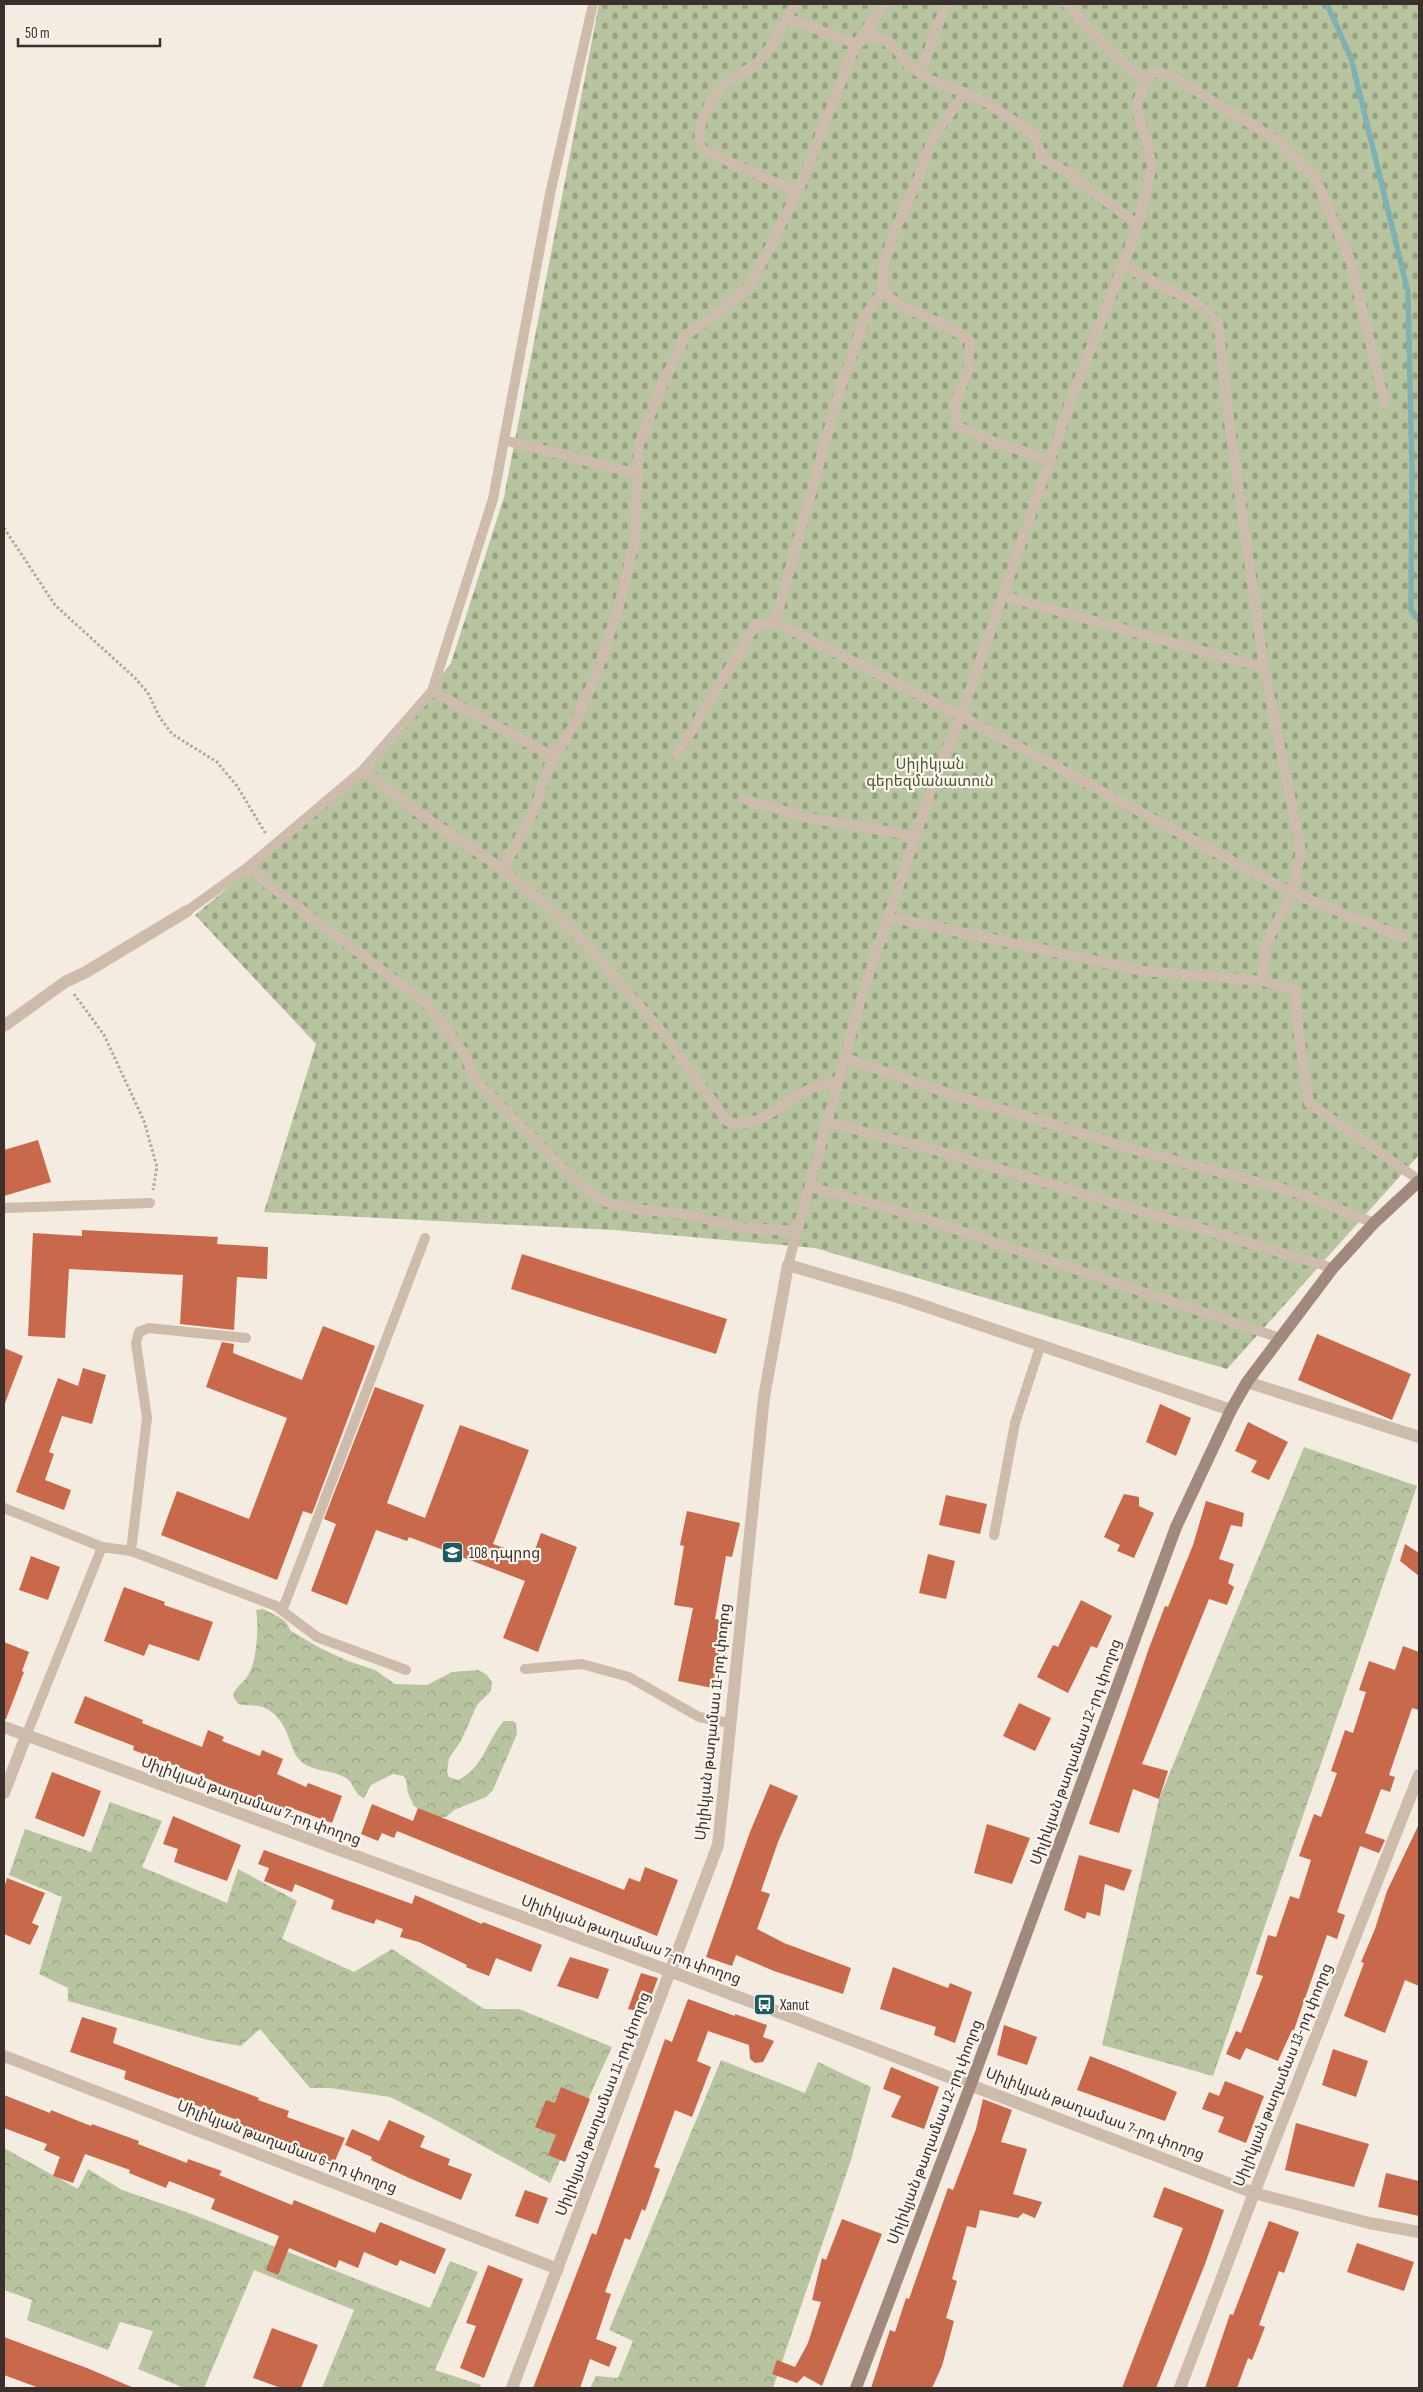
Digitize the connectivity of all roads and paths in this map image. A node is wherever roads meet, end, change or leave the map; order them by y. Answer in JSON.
{"nodes":[{"id":1,"x":593,"y":4,"type":"edge"},
{"id":2,"x":794,"y":4,"type":"edge"},
{"id":3,"x":885,"y":4,"type":"edge"},
{"id":4,"x":946,"y":4,"type":"edge"},
{"id":5,"x":1067,"y":4,"type":"edge"},
{"id":6,"x":787,"y":18,"type":"junction"},
{"id":7,"x":856,"y":44,"type":"junction"},
{"id":8,"x":920,"y":74,"type":"junction"},
{"id":9,"x":1144,"y":82,"type":"junction"},
{"id":10,"x":965,"y":92,"type":"junction"},
{"id":11,"x":797,"y":192,"type":"junction"},
{"id":12,"x":1138,"y":225,"type":"junction"},
{"id":13,"x":1121,"y":265,"type":"junction"},
{"id":14,"x":883,"y":292,"type":"junction"},
{"id":15,"x":1385,"y":404,"type":"dead end"},
{"id":16,"x":504,"y":440,"type":"junction"},
{"id":17,"x":1050,"y":460,"type":"junction"},
{"id":18,"x":638,"y":474,"type":"junction"},
{"id":19,"x":4,"y":528,"type":"edge"},
{"id":20,"x":1004,"y":596,"type":"junction"},
{"id":21,"x":775,"y":622,"type":"junction"},
{"id":22,"x":1264,"y":668,"type":"junction"},
{"id":23,"x":432,"y":691,"type":"junction"},
{"id":24,"x":962,"y":716,"type":"junction"},
{"id":25,"x":677,"y":755,"type":"dead end"},
{"id":26,"x":554,"y":758,"type":"junction"},
{"id":27,"x":362,"y":770,"type":"junction"},
{"id":28,"x":743,"y":799,"type":"dead end"},
{"id":29,"x":916,"y":836,"type":"junction"},
{"id":30,"x":273,"y":846,"type":"junction"},
{"id":31,"x":248,"y":866,"type":"junction"},
{"id":32,"x":502,"y":869,"type":"junction"},
{"id":33,"x":1292,"y":893,"type":"junction"},
{"id":34,"x":188,"y":911,"type":"joint"},
{"id":35,"x":889,"y":917,"type":"junction"},
{"id":36,"x":1402,"y":937,"type":"dead end"},
{"id":37,"x":1263,"y":981,"type":"junction"},
{"id":38,"x":64,"y":982,"type":"junction"},
{"id":39,"x":4,"y":1026,"type":"edge"},
{"id":40,"x":845,"y":1058,"type":"junction"},
{"id":41,"x":837,"y":1081,"type":"junction"},
{"id":42,"x":826,"y":1122,"type":"junction"},
{"id":43,"x":1419,"y":1181,"type":"edge"},
{"id":44,"x":810,"y":1187,"type":"junction"},
{"id":45,"x":150,"y":1203,"type":"joint"},
{"id":46,"x":4,"y":1208,"type":"edge"},
{"id":47,"x":1374,"y":1224,"type":"junction"},
{"id":48,"x":797,"y":1231,"type":"junction"},
{"id":49,"x":425,"y":1238,"type":"dead end"},
{"id":50,"x":788,"y":1265,"type":"junction"},
{"id":51,"x":1333,"y":1268,"type":"junction"},
{"id":52,"x":246,"y":1338,"type":"dead end"},
{"id":53,"x":1280,"y":1338,"type":"junction"},
{"id":54,"x":1041,"y":1344,"type":"junction"},
{"id":55,"x":1247,"y":1382,"type":"junction"},
{"id":56,"x":1231,"y":1410,"type":"junction"},
{"id":57,"x":1419,"y":1437,"type":"edge"},
{"id":58,"x":4,"y":1508,"type":"edge"},
{"id":59,"x":994,"y":1536,"type":"dead end"},
{"id":60,"x":102,"y":1547,"type":"junction"},
{"id":61,"x":131,"y":1551,"type":"junction"},
{"id":62,"x":282,"y":1611,"type":"junction"},
{"id":63,"x":525,"y":1669,"type":"dead end"},
{"id":64,"x":406,"y":1670,"type":"dead end"},
{"id":65,"x":730,"y":1723,"type":"junction"},
{"id":66,"x":4,"y":1728,"type":"edge"},
{"id":67,"x":26,"y":1736,"type":"junction"},
{"id":68,"x":1419,"y":1775,"type":"edge"},
{"id":69,"x":4,"y":1793,"type":"edge"},
{"id":70,"x":670,"y":1971,"type":"junction"},
{"id":71,"x":4,"y":2056,"type":"edge"},
{"id":72,"x":971,"y":2084,"type":"junction"},
{"id":73,"x":1254,"y":2193,"type":"junction"},
{"id":74,"x":1419,"y":2232,"type":"edge"},
{"id":75,"x":558,"y":2268,"type":"junction"},
{"id":76,"x":512,"y":2388,"type":"edge"},
{"id":77,"x":856,"y":2388,"type":"edge"},
{"id":78,"x":1180,"y":2388,"type":"edge"}],
"edges":[{"from":1,"to":16,"type":"lane"},
{"from":2,"to":6,"type":"lane"},
{"from":3,"to":7,"type":"lane"},
{"from":4,"to":8,"type":"lane"},
{"from":5,"to":9,"type":"lane"},
{"from":6,"to":7,"type":"lane"},
{"from":6,"to":11,"type":"lane"},
{"from":7,"to":8,"type":"lane"},
{"from":7,"to":11,"type":"lane"},
{"from":8,"to":10,"type":"lane"},
{"from":9,"to":12,"type":"lane"},
{"from":9,"to":15,"type":"lane"},
{"from":10,"to":12,"type":"lane"},
{"from":10,"to":14,"type":"lane"},
{"from":11,"to":18,"type":"lane"},
{"from":12,"to":13,"type":"lane"},
{"from":13,"to":17,"type":"lane"},
{"from":13,"to":22,"type":"lane"},
{"from":14,"to":17,"type":"lane"},
{"from":14,"to":21,"type":"lane"},
{"from":16,"to":18,"type":"lane"},
{"from":16,"to":23,"type":"lane"},
{"from":17,"to":20,"type":"lane"},
{"from":18,"to":26,"type":"lane"},
{"from":19,"to":30,"type":"path"},
{"from":20,"to":22,"type":"lane"},
{"from":20,"to":24,"type":"lane"},
{"from":21,"to":24,"type":"lane"},
{"from":21,"to":25,"type":"lane"},
{"from":22,"to":33,"type":"lane"},
{"from":23,"to":26,"type":"lane"},
{"from":23,"to":27,"type":"lane"},
{"from":24,"to":29,"type":"lane"},
{"from":24,"to":33,"type":"lane"},
{"from":26,"to":32,"type":"lane"},
{"from":27,"to":30,"type":"lane"},
{"from":27,"to":32,"type":"lane"},
{"from":28,"to":29,"type":"lane"},
{"from":29,"to":35,"type":"lane"},
{"from":30,"to":31,"type":"lane"},
{"from":31,"to":34,"type":"lane"},
{"from":31,"to":48,"type":"lane"},
{"from":32,"to":41,"type":"lane"},
{"from":33,"to":36,"type":"lane"},
{"from":33,"to":37,"type":"lane"},
{"from":34,"to":38,"type":"street"},
{"from":35,"to":37,"type":"lane"},
{"from":35,"to":40,"type":"lane"},
{"from":37,"to":43,"type":"lane"},
{"from":38,"to":39,"type":"street"},
{"from":38,"to":45,"type":"path"},
{"from":40,"to":41,"type":"lane"},
{"from":40,"to":47,"type":"lane"},
{"from":41,"to":42,"type":"lane"},
{"from":42,"to":44,"type":"lane"},
{"from":42,"to":51,"type":"lane"},
{"from":43,"to":47,"type":"main road","name":"Սիլիկյան թաղամաս 12-րդ փողոց"},
{"from":44,"to":48,"type":"lane"},
{"from":44,"to":53,"type":"lane"},
{"from":45,"to":46,"type":"lane"},
{"from":47,"to":51,"type":"main road","name":"Սիլիկյան թաղամաս 12-րդ փողոց"},
{"from":48,"to":50,"type":"lane"},
{"from":49,"to":62,"type":"lane"},
{"from":50,"to":54,"type":"street"},
{"from":50,"to":65,"type":"street","name":"Սիլիկյան թաղամաս 11-րդ փողոց"},
{"from":51,"to":53,"type":"main road","name":"Սիլիկյան թաղամաս 12-րդ փողոց"},
{"from":52,"to":61,"type":"lane"},
{"from":53,"to":55,"type":"main road","name":"Սիլիկյան թաղամաս 12-րդ փողոց"},
{"from":54,"to":56,"type":"street"},
{"from":54,"to":59,"type":"lane"},
{"from":55,"to":56,"type":"main road","name":"Սիլիկյան թաղամաս 12-րդ փողոց"},
{"from":55,"to":57,"type":"street"},
{"from":56,"to":72,"type":"main road","name":"Սիլիկյան թաղամաս 12-րդ փողոց"},
{"from":58,"to":60,"type":"lane"},
{"from":60,"to":61,"type":"lane"},
{"from":60,"to":67,"type":"lane"},
{"from":61,"to":62,"type":"lane"},
{"from":62,"to":64,"type":"lane"},
{"from":63,"to":65,"type":"lane"},
{"from":65,"to":70,"type":"street","name":"Սիլիկյան թաղամաս 11-րդ փողոց"},
{"from":66,"to":67,"type":"street","name":"Սիլիկյան թաղամաս 7-րդ փողոց"},
{"from":67,"to":69,"type":"street"},
{"from":67,"to":70,"type":"street","name":"Սիլիկյան թաղամաս 7-րդ փողոց"},
{"from":68,"to":73,"type":"street","name":"Սիլիկյան թաղամաս 13-րդ փողոց"},
{"from":70,"to":72,"type":"street","name":"Սիլիկյան թաղամաս 7-րդ փողոց"},
{"from":70,"to":75,"type":"street","name":"Սիլիկյան թաղամաս 11-րդ փողոց"},
{"from":71,"to":75,"type":"street","name":"Սիլիկյան թաղամաս 6-րդ փողոց"},
{"from":72,"to":73,"type":"street","name":"Սիլիկյան թաղամաս 7-րդ փողոց"},
{"from":72,"to":77,"type":"main road","name":"Սիլիկյան թաղամաս 12-րդ փողոց"},
{"from":73,"to":74,"type":"street","name":"Սիլիկյան թաղամաս 7-րդ փողոց"},
{"from":73,"to":78,"type":"street","name":"Սիլիկյան թաղամաս 13-րդ փողոց"},
{"from":75,"to":76,"type":"street","name":"Սիլիկյան թաղամաս 11-րդ փողոց"}]}
